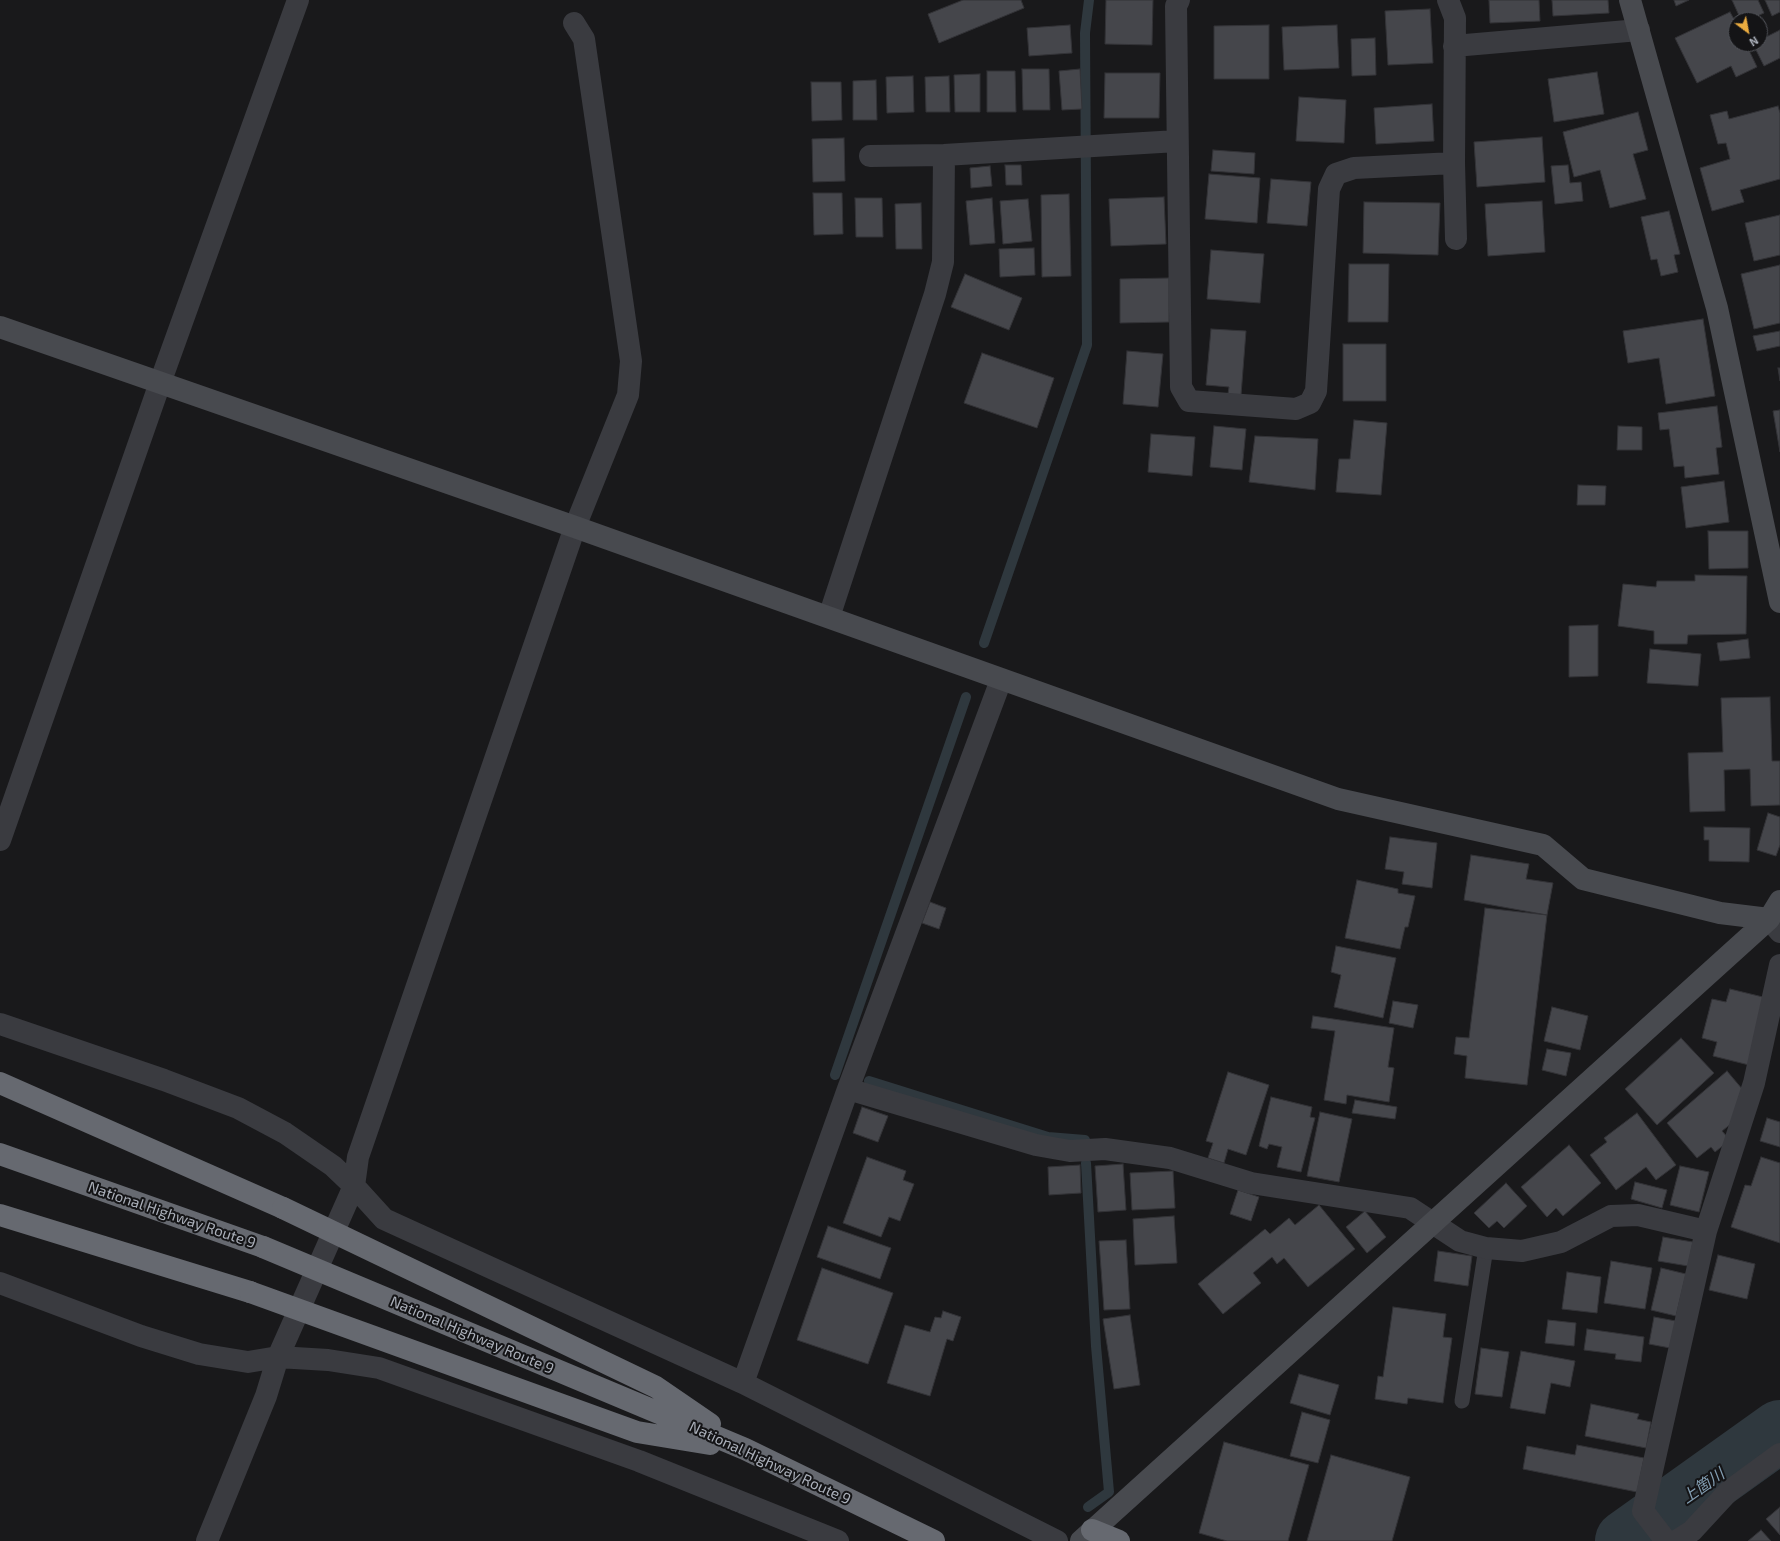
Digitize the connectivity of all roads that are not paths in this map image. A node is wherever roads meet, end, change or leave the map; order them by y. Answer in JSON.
{"nodes":[{"id":1,"x":298,"y":0,"type":"edge"},
{"id":2,"x":1179,"y":0,"type":"edge"},
{"id":3,"x":1448,"y":0,"type":"edge"},
{"id":4,"x":1630,"y":0,"type":"edge"},
{"id":5,"x":574,"y":23,"type":"dead end"},
{"id":6,"x":1639,"y":30,"type":"junction"},
{"id":7,"x":1454,"y":46,"type":"junction"},
{"id":8,"x":1177,"y":141,"type":"junction"},
{"id":9,"x":944,"y":155,"type":"junction"},
{"id":10,"x":870,"y":156,"type":"dead end"},
{"id":11,"x":1454,"y":163,"type":"junction"},
{"id":12,"x":1456,"y":239,"type":"dead end"},
{"id":13,"x":0,"y":327,"type":"edge"},
{"id":14,"x":160,"y":383,"type":"junction"},
{"id":15,"x":575,"y":527,"type":"junction"},
{"id":16,"x":1775,"y":558,"type":"edge"},
{"id":17,"x":1780,"y":602,"type":"edge"},
{"id":18,"x":829,"y":617,"type":"junction"},
{"id":19,"x":1001,"y":680,"type":"junction"},
{"id":20,"x":0,"y":840,"type":"edge"},
{"id":21,"x":1776,"y":917,"type":"edge"},
{"id":22,"x":1780,"y":965,"type":"edge"},
{"id":23,"x":0,"y":1024,"type":"edge"},
{"id":24,"x":0,"y":1083,"type":"edge"},
{"id":25,"x":848,"y":1089,"type":"junction"},
{"id":26,"x":0,"y":1154,"type":"edge"},
{"id":27,"x":354,"y":1186,"type":"junction"},
{"id":28,"x":0,"y":1215,"type":"edge"},
{"id":29,"x":1434,"y":1222,"type":"junction"},
{"id":30,"x":1706,"y":1231,"type":"junction"},
{"id":31,"x":1486,"y":1248,"type":"junction"},
{"id":32,"x":0,"y":1283,"type":"edge"},
{"id":33,"x":278,"y":1357,"type":"junction"},
{"id":34,"x":743,"y":1383,"type":"junction"},
{"id":35,"x":1462,"y":1401,"type":"dead end"},
{"id":36,"x":745,"y":1449,"type":"junction"},
{"id":37,"x":1780,"y":1454,"type":"edge"},
{"id":38,"x":1086,"y":1536,"type":"edge"},
{"id":39,"x":1668,"y":1539,"type":"edge"},
{"id":40,"x":207,"y":1541,"type":"edge"},
{"id":41,"x":838,"y":1541,"type":"edge"},
{"id":42,"x":934,"y":1541,"type":"edge"},
{"id":43,"x":1057,"y":1541,"type":"edge"},
{"id":44,"x":1119,"y":1541,"type":"edge"}],
"edges":[{"from":1,"to":14,"type":"street"},
{"from":2,"to":8,"type":"street"},
{"from":3,"to":7,"type":"street"},
{"from":4,"to":6,"type":"street"},
{"from":5,"to":15,"type":"street"},
{"from":6,"to":7,"type":"street"},
{"from":6,"to":16,"type":"street"},
{"from":7,"to":11,"type":"street"},
{"from":8,"to":9,"type":"street"},
{"from":8,"to":11,"type":"street"},
{"from":9,"to":10,"type":"street"},
{"from":9,"to":18,"type":"street"},
{"from":11,"to":12,"type":"street"},
{"from":13,"to":14,"type":"street"},
{"from":14,"to":15,"type":"street"},
{"from":14,"to":20,"type":"street"},
{"from":15,"to":18,"type":"street"},
{"from":15,"to":27,"type":"street"},
{"from":16,"to":17,"type":"street"},
{"from":18,"to":19,"type":"street"},
{"from":19,"to":21,"type":"street"},
{"from":19,"to":25,"type":"street"},
{"from":21,"to":29,"type":"street"},
{"from":22,"to":30,"type":"street"},
{"from":23,"to":27,"type":"street"},
{"from":24,"to":36,"type":"highway","bridge":true},
{"from":25,"to":29,"type":"street"},
{"from":25,"to":34,"type":"street"},
{"from":26,"to":36,"type":"highway","name":"National Highway Route 9","bridge":true},
{"from":27,"to":33,"type":"street"},
{"from":27,"to":34,"type":"street"},
{"from":28,"to":36,"type":"highway","bridge":true},
{"from":29,"to":31,"type":"street"},
{"from":29,"to":38,"type":"street"},
{"from":30,"to":31,"type":"street"},
{"from":30,"to":39,"type":"street"},
{"from":31,"to":35,"type":"lane"},
{"from":32,"to":33,"type":"street"},
{"from":33,"to":40,"type":"street"},
{"from":33,"to":41,"type":"street"},
{"from":34,"to":43,"type":"street"},
{"from":36,"to":42,"type":"highway","name":"National Highway Route 9","bridge":true},
{"from":37,"to":39,"type":"street"},
{"from":38,"to":44,"type":"highway"}]}
